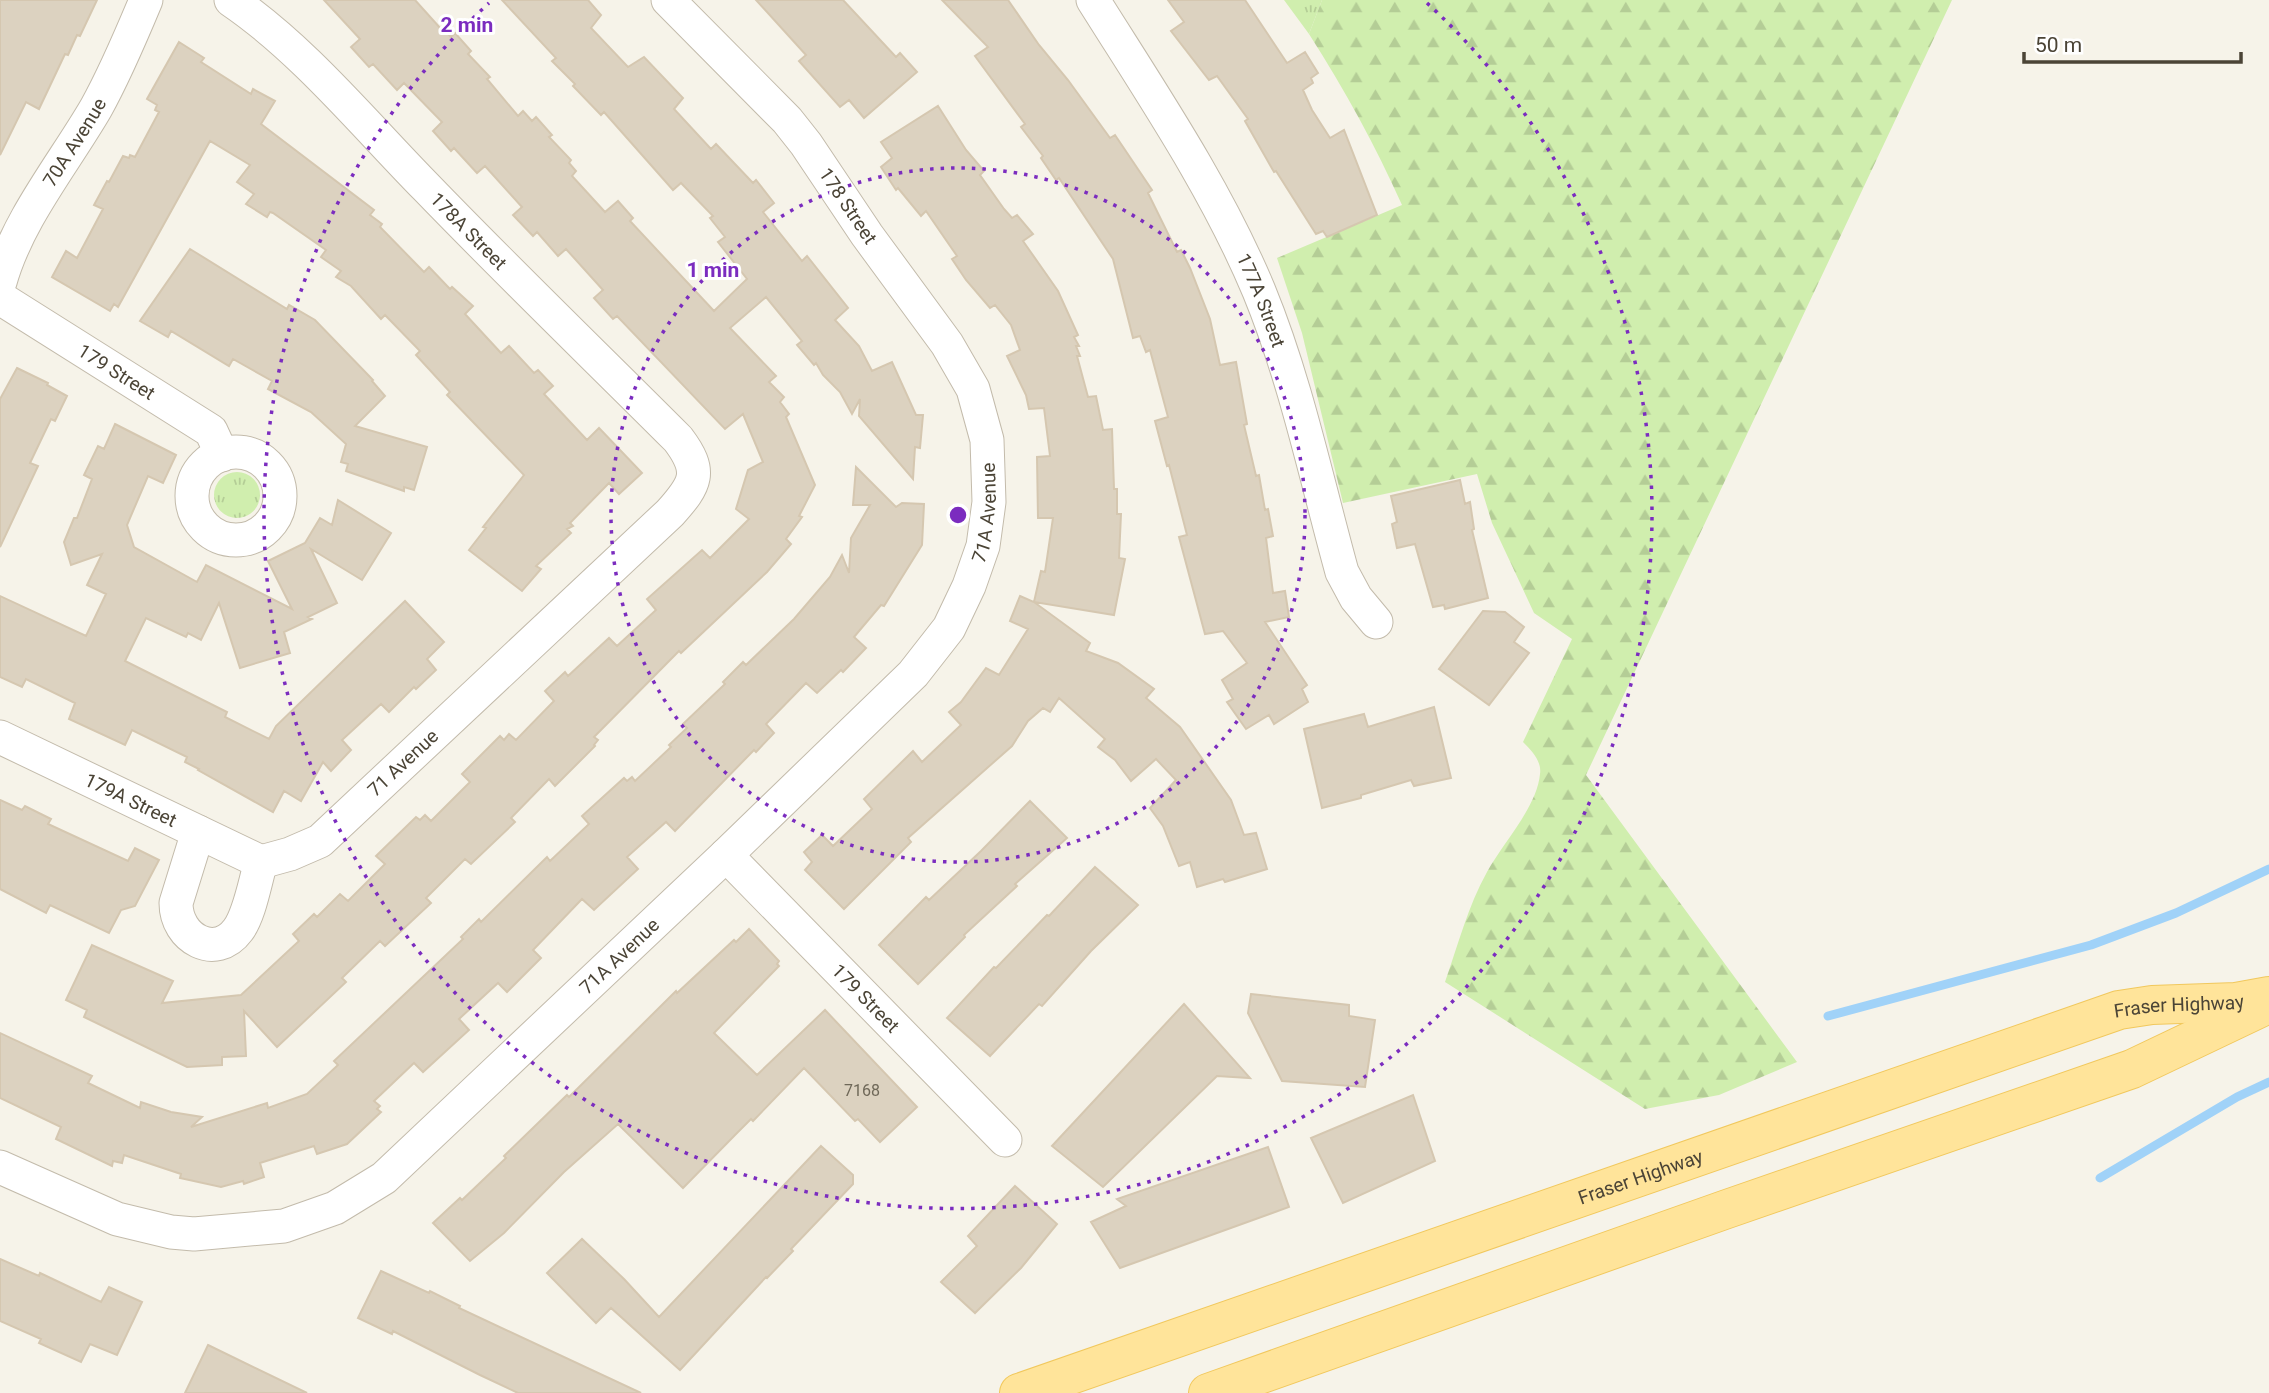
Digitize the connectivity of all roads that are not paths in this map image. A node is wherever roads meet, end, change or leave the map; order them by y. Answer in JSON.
{"nodes":[{"id":1,"x":146,"y":0,"type":"edge"},
{"id":2,"x":231,"y":0,"type":"edge"},
{"id":3,"x":668,"y":0,"type":"edge"},
{"id":4,"x":1093,"y":0,"type":"edge"},
{"id":5,"x":0,"y":282,"type":"edge"},
{"id":6,"x":0,"y":298,"type":"edge"},
{"id":7,"x":987,"y":440,"type":"joint"},
{"id":8,"x":222,"y":455,"type":"dead end"},
{"id":9,"x":696,"y":472,"type":"joint"},
{"id":10,"x":1376,"y":622,"type":"dead end"},
{"id":11,"x":0,"y":737,"type":"edge"},
{"id":12,"x":198,"y":832,"type":"junction"},
{"id":13,"x":726,"y":855,"type":"junction"},
{"id":14,"x":261,"y":862,"type":"junction"},
{"id":15,"x":2269,"y":996,"type":"edge"},
{"id":16,"x":2269,"y":1003,"type":"edge"},
{"id":17,"x":1005,"y":1140,"type":"dead end"},
{"id":18,"x":0,"y":1167,"type":"edge"},
{"id":19,"x":1019,"y":1393,"type":"edge"},
{"id":20,"x":1208,"y":1393,"type":"edge"}],
"edges":[{"from":1,"to":5,"type":"street","name":"70A Avenue"},
{"from":2,"to":9,"type":"street","name":"178A Street"},
{"from":3,"to":7,"type":"street","name":"178 Street"},
{"from":4,"to":10,"type":"street","name":"177A Street"},
{"from":6,"to":8,"type":"street","name":"179 Street"},
{"from":7,"to":13,"type":"street","name":"71A Avenue"},
{"from":9,"to":14,"type":"street","name":"71 Avenue"},
{"from":11,"to":12,"type":"street","name":"179A Street"},
{"from":12,"to":14,"type":"street","name":"179A Street"},
{"from":12,"to":14,"type":"street"},
{"from":13,"to":17,"type":"street","name":"179 Street"},
{"from":13,"to":18,"type":"street","name":"71A Avenue"},
{"from":15,"to":19,"type":"main road","name":"Fraser Highway"},
{"from":16,"to":20,"type":"main road","name":"Fraser Highway"}]}
